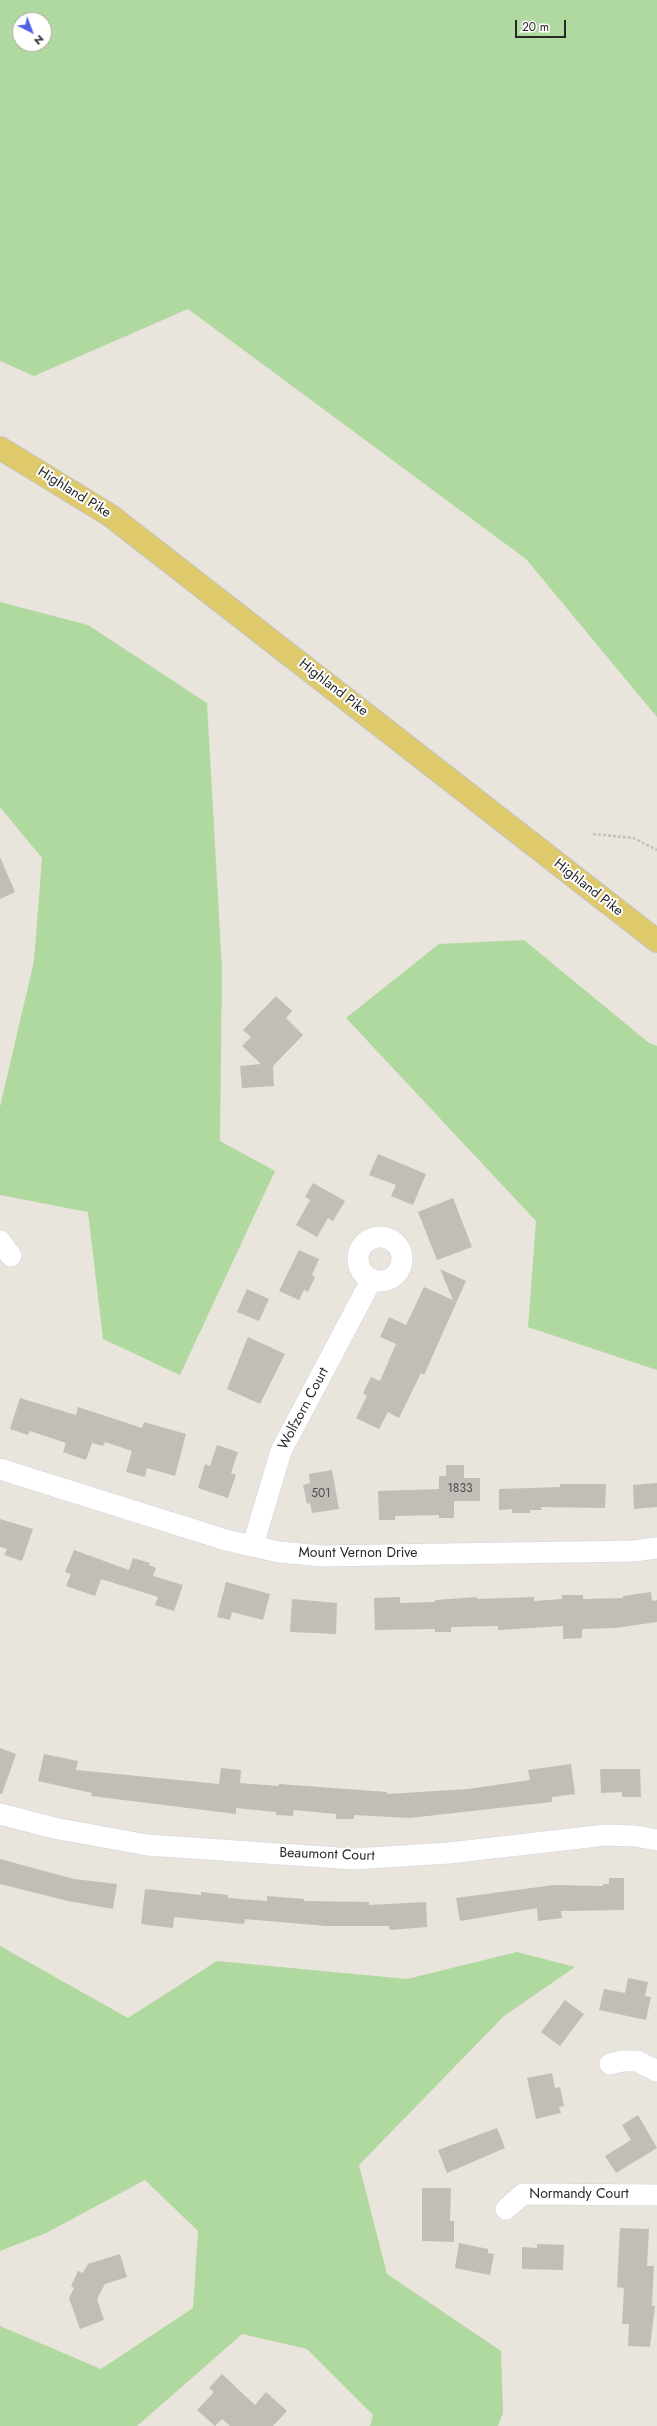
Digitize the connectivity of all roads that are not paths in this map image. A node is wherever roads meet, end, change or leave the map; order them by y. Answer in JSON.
{"nodes":[{"id":1,"x":0,"y":448,"type":"edge"},
{"id":2,"x":657,"y":941,"type":"edge"},
{"id":3,"x":372,"y":1280,"type":"dead end"},
{"id":4,"x":0,"y":1469,"type":"edge"},
{"id":5,"x":253,"y":1545,"type":"junction"},
{"id":6,"x":657,"y":1548,"type":"edge"},
{"id":7,"x":0,"y":1814,"type":"edge"},
{"id":8,"x":657,"y":1840,"type":"edge"},
{"id":9,"x":610,"y":2064,"type":"dead end"},
{"id":10,"x":657,"y":2071,"type":"edge"},
{"id":11,"x":657,"y":2195,"type":"edge"},
{"id":12,"x":506,"y":2210,"type":"dead end"}],
"edges":[{"from":1,"to":2,"type":"main road","name":"Highland Pike"},
{"from":3,"to":5,"type":"street","name":"Wolfzorn Court"},
{"from":4,"to":5,"type":"street","name":"Mount Vernon Drive"},
{"from":5,"to":6,"type":"street","name":"Mount Vernon Drive"},
{"from":7,"to":8,"type":"street","name":"Beaumont Court"},
{"from":9,"to":10,"type":"street"},
{"from":11,"to":12,"type":"street","name":"Normandy Court"}]}
